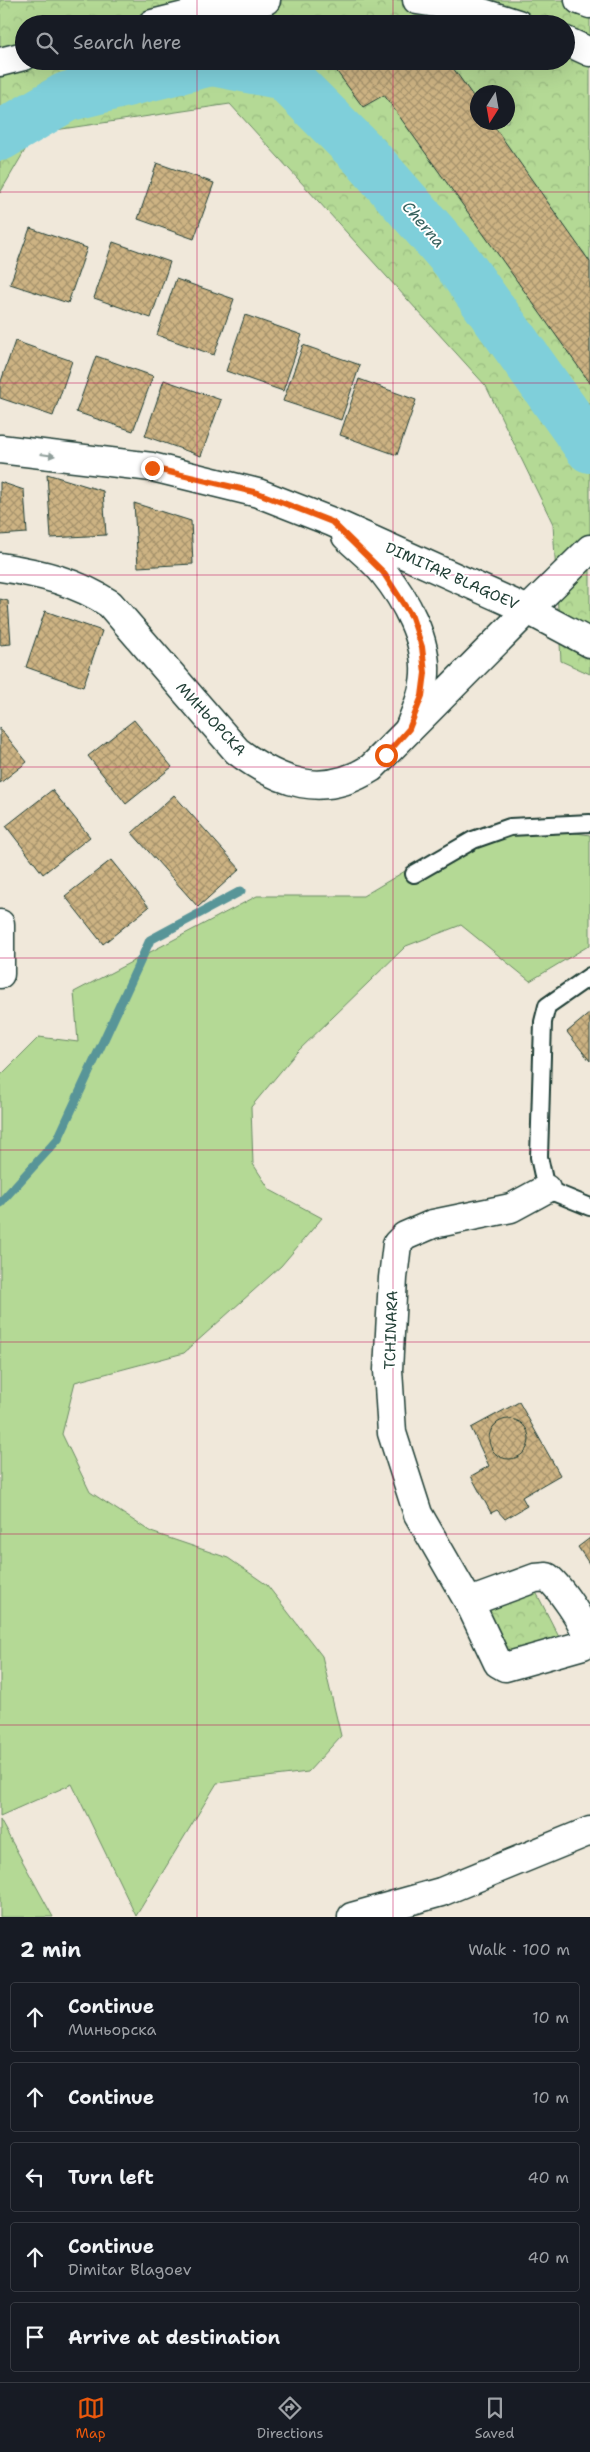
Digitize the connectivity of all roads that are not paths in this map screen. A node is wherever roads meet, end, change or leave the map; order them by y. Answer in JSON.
{"nodes":[{"id":1,"x":266,"y":0,"type":"edge"},
{"id":2,"x":417,"y":0,"type":"edge"},
{"id":3,"x":579,"y":0,"type":"edge"},
{"id":4,"x":590,"y":4,"type":"edge"},
{"id":5,"x":188,"y":15,"type":"edge"},
{"id":6,"x":489,"y":15,"type":"edge"},
{"id":7,"x":575,"y":45,"type":"edge"},
{"id":8,"x":590,"y":52,"type":"edge"},
{"id":9,"x":15,"y":58,"type":"edge"},
{"id":10,"x":0,"y":62,"type":"edge"},
{"id":11,"x":0,"y":449,"type":"edge"},
{"id":12,"x":332,"y":522,"type":"junction"},
{"id":13,"x":590,"y":549,"type":"edge"},
{"id":14,"x":0,"y":567,"type":"edge"},
{"id":15,"x":528,"y":610,"type":"junction"},
{"id":16,"x":590,"y":643,"type":"edge"},
{"id":17,"x":409,"y":729,"type":"junction"},
{"id":18,"x":590,"y":823,"type":"edge"},
{"id":19,"x":414,"y":874,"type":"dead end"},
{"id":20,"x":0,"y":924,"type":"edge"},
{"id":21,"x":0,"y":974,"type":"edge"},
{"id":22,"x":590,"y":976,"type":"edge"},
{"id":23,"x":546,"y":1189,"type":"junction"},
{"id":24,"x":590,"y":1207,"type":"edge"},
{"id":25,"x":472,"y":1606,"type":"junction"},
{"id":26,"x":588,"y":1639,"type":"edge"},
{"id":27,"x":590,"y":1831,"type":"edge"},
{"id":28,"x":352,"y":1917,"type":"edge"}],
"edges":[{"from":1,"to":5,"type":"street"},
{"from":2,"to":6,"type":"street"},
{"from":3,"to":4,"type":"street"},
{"from":7,"to":8,"type":"street"},
{"from":9,"to":10,"type":"street"},
{"from":11,"to":12,"type":"street","name":"DIMITAR BLAGOEV","one_way":true},
{"from":12,"to":15,"type":"street","name":"DIMITAR BLAGOEV"},
{"from":12,"to":17,"type":"street"},
{"from":13,"to":15,"type":"street","name":"МИНЬОРСКА"},
{"from":14,"to":17,"type":"street","name":"МИНЬОРСКА"},
{"from":15,"to":16,"type":"street"},
{"from":15,"to":17,"type":"street","name":"МИНЬОРСКА"},
{"from":18,"to":19,"type":"lane"},
{"from":20,"to":21,"type":"street"},
{"from":22,"to":23,"type":"lane"},
{"from":23,"to":24,"type":"lane"},
{"from":23,"to":25,"type":"street","name":"TCHINARA"},
{"from":25,"to":26,"type":"street"},
{"from":25,"to":26,"type":"street"},
{"from":27,"to":28,"type":"street"}]}
